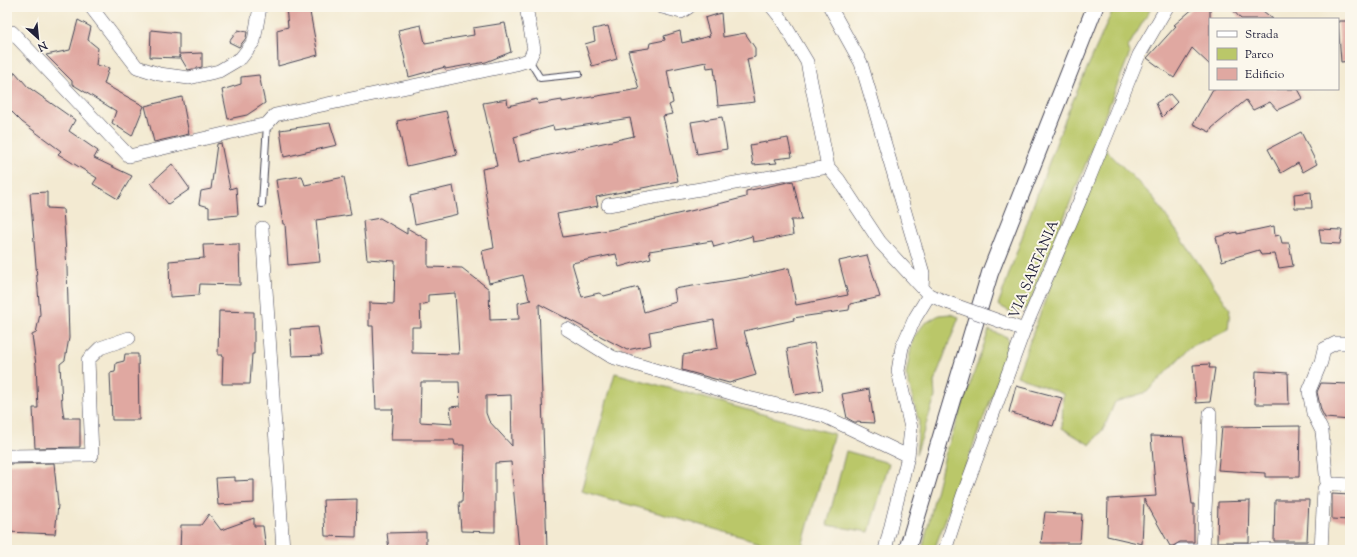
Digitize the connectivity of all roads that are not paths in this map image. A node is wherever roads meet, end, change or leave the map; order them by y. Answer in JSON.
{"nodes":[{"id":1,"x":91,"y":7,"type":"edge"},
{"id":2,"x":260,"y":7,"type":"edge"},
{"id":3,"x":526,"y":7,"type":"edge"},
{"id":4,"x":662,"y":7,"type":"edge"},
{"id":5,"x":689,"y":7,"type":"edge"},
{"id":6,"x":772,"y":7,"type":"edge"},
{"id":7,"x":830,"y":7,"type":"edge"},
{"id":8,"x":1095,"y":7,"type":"edge"},
{"id":9,"x":1167,"y":7,"type":"edge"},
{"id":10,"x":12,"y":32,"type":"dead end"},
{"id":11,"x":529,"y":60,"type":"junction"},
{"id":12,"x":579,"y":74,"type":"dead end"},
{"id":13,"x":267,"y":124,"type":"junction"},
{"id":14,"x":828,"y":167,"type":"junction"},
{"id":15,"x":262,"y":204,"type":"dead end"},
{"id":16,"x":608,"y":205,"type":"dead end"},
{"id":17,"x":262,"y":228,"type":"dead end"},
{"id":18,"x":925,"y":291,"type":"junction"},
{"id":19,"x":567,"y":329,"type":"dead end"},
{"id":20,"x":1024,"y":330,"type":"junction"},
{"id":21,"x":129,"y":338,"type":"dead end"},
{"id":22,"x":1350,"y":343,"type":"edge"},
{"id":23,"x":1210,"y":413,"type":"dead end"},
{"id":24,"x":7,"y":456,"type":"edge"},
{"id":25,"x":908,"y":456,"type":"junction"},
{"id":26,"x":1327,"y":485,"type":"junction"},
{"id":27,"x":1350,"y":485,"type":"edge"},
{"id":28,"x":1203,"y":549,"type":"edge"},
{"id":29,"x":283,"y":550,"type":"edge"},
{"id":30,"x":885,"y":550,"type":"edge"},
{"id":31,"x":907,"y":550,"type":"edge"},
{"id":32,"x":945,"y":550,"type":"edge"},
{"id":33,"x":1180,"y":550,"type":"edge"},
{"id":34,"x":1321,"y":550,"type":"edge"}],
"edges":[{"from":1,"to":2,"type":"street"},
{"from":3,"to":11,"type":"street"},
{"from":4,"to":5,"type":"street"},
{"from":6,"to":14,"type":"street"},
{"from":7,"to":18,"type":"street"},
{"from":8,"to":31,"type":"street"},
{"from":9,"to":20,"type":"street","name":"VIA SARTANIA"},
{"from":10,"to":13,"type":"street"},
{"from":11,"to":12,"type":"lane"},
{"from":11,"to":13,"type":"street"},
{"from":13,"to":15,"type":"lane"},
{"from":14,"to":16,"type":"street"},
{"from":14,"to":18,"type":"street"},
{"from":17,"to":29,"type":"street"},
{"from":18,"to":20,"type":"street","bridge":true},
{"from":18,"to":25,"type":"street"},
{"from":19,"to":25,"type":"street"},
{"from":20,"to":32,"type":"street","name":"VIA SARTANIA"},
{"from":21,"to":24,"type":"street"},
{"from":22,"to":26,"type":"street"},
{"from":23,"to":28,"type":"street"},
{"from":25,"to":30,"type":"street"},
{"from":26,"to":27,"type":"street"},
{"from":26,"to":34,"type":"street"},
{"from":28,"to":33,"type":"street"},
{"from":28,"to":34,"type":"street"}]}
